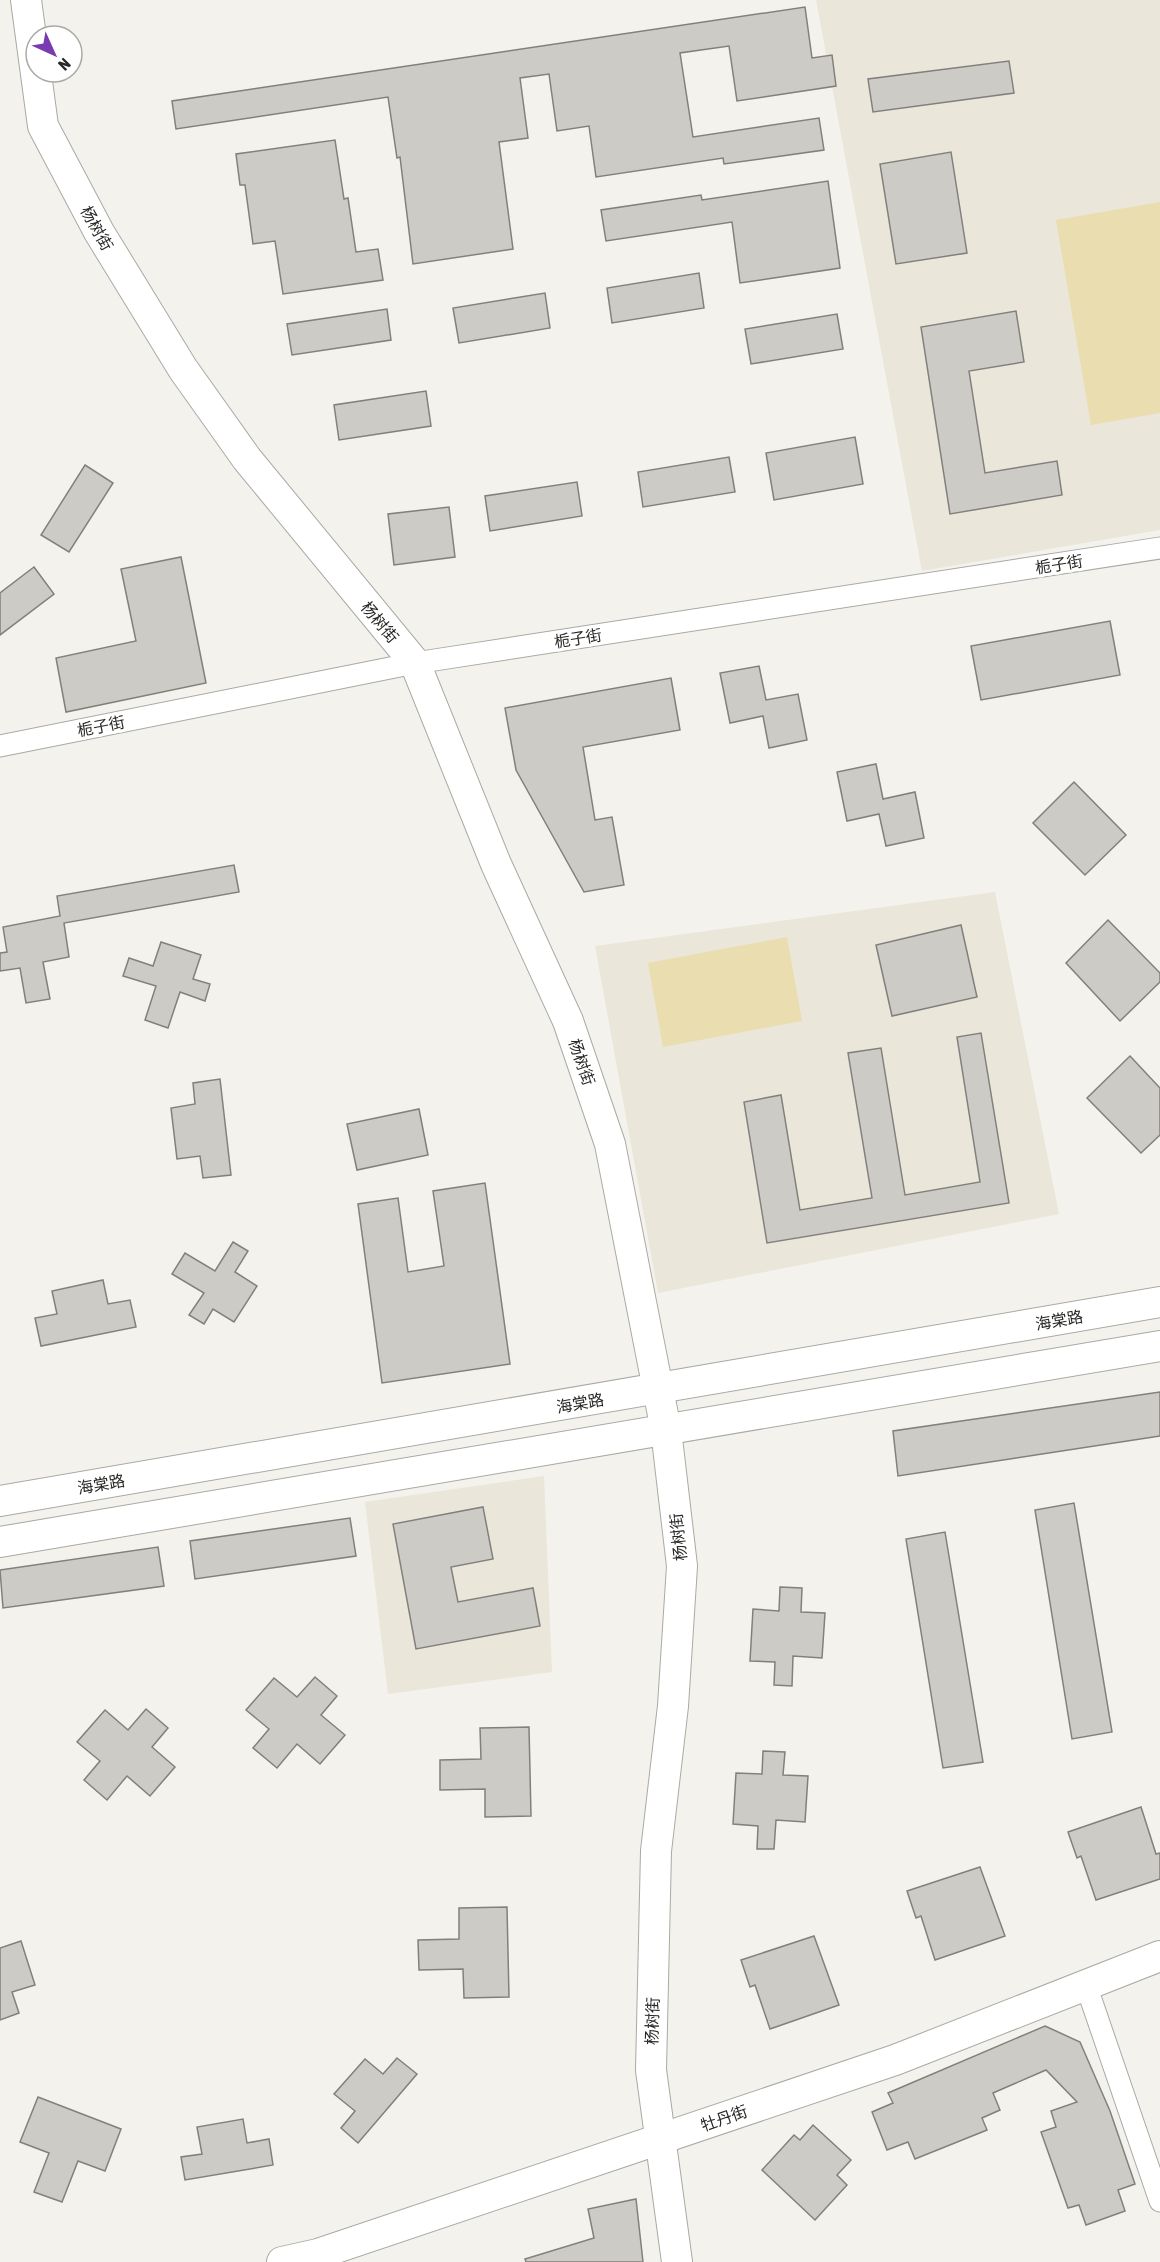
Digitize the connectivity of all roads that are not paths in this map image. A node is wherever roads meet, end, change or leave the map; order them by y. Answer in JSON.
{"nodes":[{"id":1,"x":26,"y":0,"type":"edge"},
{"id":2,"x":1160,"y":548,"type":"edge"},
{"id":3,"x":415,"y":663,"type":"junction"},
{"id":4,"x":0,"y":746,"type":"edge"},
{"id":5,"x":1160,"y":1302,"type":"edge"},
{"id":6,"x":1160,"y":1346,"type":"edge"},
{"id":7,"x":658,"y":1390,"type":"junction"},
{"id":8,"x":666,"y":1430,"type":"junction"},
{"id":9,"x":0,"y":1501,"type":"edge"},
{"id":10,"x":0,"y":1542,"type":"edge"},
{"id":11,"x":1160,"y":1956,"type":"edge"},
{"id":12,"x":1086,"y":1985,"type":"junction"},
{"id":13,"x":661,"y":2140,"type":"junction"},
{"id":14,"x":1160,"y":2201,"type":"edge"},
{"id":15,"x":282,"y":2262,"type":"edge"},
{"id":16,"x":677,"y":2262,"type":"edge"}],
"edges":[{"from":1,"to":3,"type":"street","name":"杨树街"},
{"from":2,"to":3,"type":"street","name":"栀子街"},
{"from":3,"to":4,"type":"street","name":"栀子街"},
{"from":3,"to":7,"type":"street","name":"杨树街"},
{"from":5,"to":7,"type":"street","name":"海棠路"},
{"from":6,"to":8,"type":"street"},
{"from":7,"to":8,"type":"street","name":"杨树街"},
{"from":7,"to":9,"type":"street","name":"海棠路"},
{"from":8,"to":10,"type":"street"},
{"from":8,"to":13,"type":"street","name":"杨树街"},
{"from":11,"to":12,"type":"street","name":"牡丹街"},
{"from":12,"to":13,"type":"street","name":"牡丹街"},
{"from":12,"to":14,"type":"street"},
{"from":13,"to":15,"type":"street","name":"牡丹街"},
{"from":13,"to":16,"type":"street","name":"杨树街"}]}
